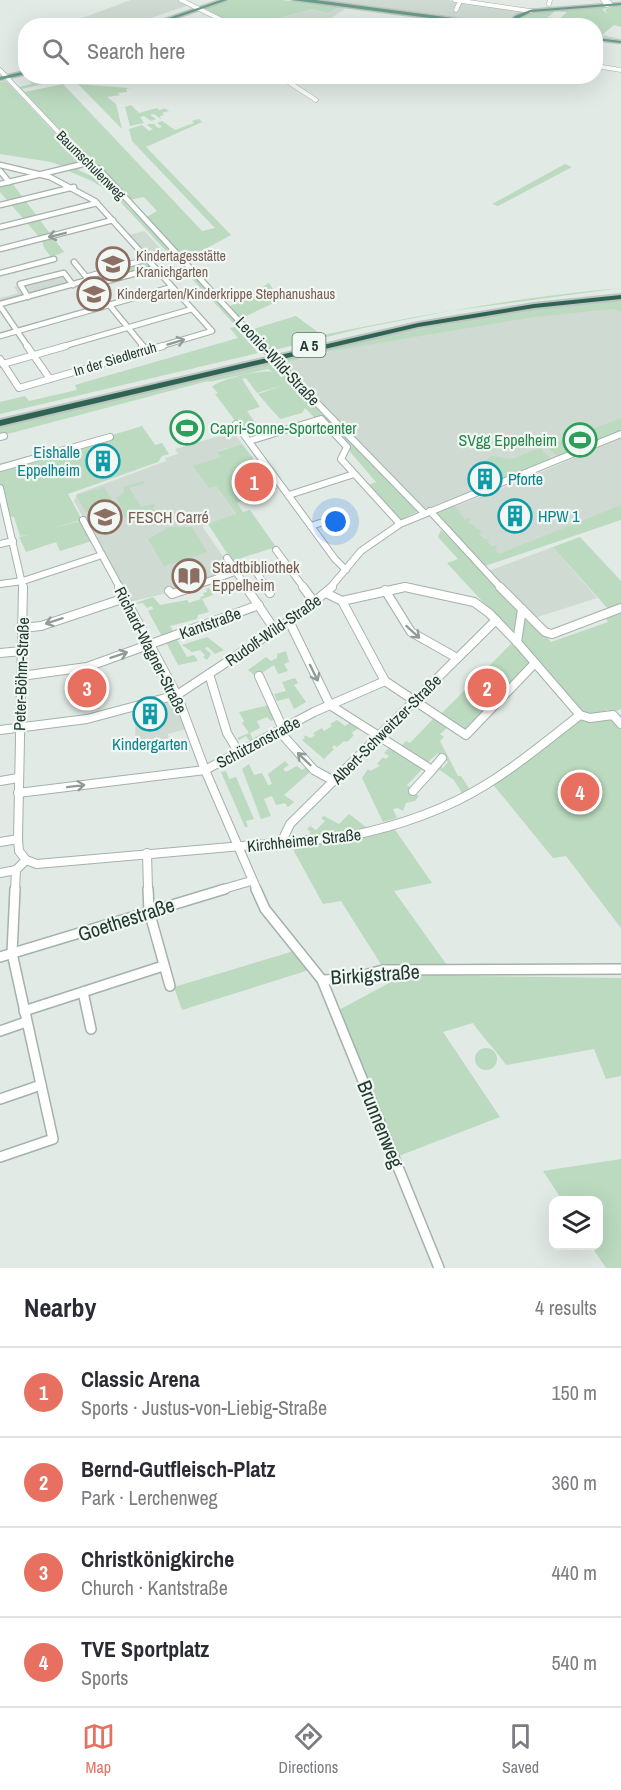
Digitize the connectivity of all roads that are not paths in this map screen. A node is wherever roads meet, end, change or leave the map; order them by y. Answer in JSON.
{"nodes":[{"id":1,"x":181,"y":0,"type":"edge"},
{"id":2,"x":225,"y":0,"type":"edge"},
{"id":3,"x":294,"y":0,"type":"edge"},
{"id":4,"x":306,"y":0,"type":"edge"},
{"id":5,"x":458,"y":0,"type":"edge"},
{"id":6,"x":490,"y":2,"type":"edge"},
{"id":7,"x":606,"y":2,"type":"edge"},
{"id":8,"x":621,"y":4,"type":"edge"},
{"id":9,"x":497,"y":5,"type":"junction"},
{"id":10,"x":199,"y":8,"type":"junction"},
{"id":11,"x":456,"y":10,"type":"dead end"},
{"id":12,"x":530,"y":11,"type":"junction"},
{"id":13,"x":493,"y":12,"type":"dead end"},
{"id":14,"x":170,"y":18,"type":"edge"},
{"id":15,"x":218,"y":18,"type":"edge"},
{"id":16,"x":437,"y":18,"type":"edge"},
{"id":17,"x":441,"y":18,"type":"edge"},
{"id":18,"x":520,"y":18,"type":"edge"},
{"id":19,"x":603,"y":39,"type":"edge"},
{"id":20,"x":603,"y":39,"type":"edge"},
{"id":21,"x":621,"y":42,"type":"edge"},
{"id":22,"x":603,"y":67,"type":"edge"},
{"id":23,"x":0,"y":69,"type":"edge"},
{"id":24,"x":621,"y":70,"type":"edge"},
{"id":25,"x":18,"y":75,"type":"edge"},
{"id":26,"x":8,"y":78,"type":"junction"},
{"id":27,"x":0,"y":79,"type":"edge"},
{"id":28,"x":289,"y":84,"type":"edge"},
{"id":29,"x":316,"y":100,"type":"dead end"},
{"id":30,"x":87,"y":163,"type":"junction"},
{"id":31,"x":0,"y":165,"type":"edge"},
{"id":32,"x":0,"y":171,"type":"edge"},
{"id":33,"x":44,"y":174,"type":"junction"},
{"id":34,"x":9,"y":182,"type":"junction"},
{"id":35,"x":0,"y":184,"type":"edge"},
{"id":36,"x":74,"y":187,"type":"junction"},
{"id":37,"x":97,"y":203,"type":"junction"},
{"id":38,"x":0,"y":205,"type":"edge"},
{"id":39,"x":113,"y":220,"type":"junction"},
{"id":40,"x":0,"y":227,"type":"edge"},
{"id":41,"x":0,"y":249,"type":"edge"},
{"id":42,"x":54,"y":259,"type":"dead end"},
{"id":43,"x":147,"y":259,"type":"junction"},
{"id":44,"x":183,"y":260,"type":"joint"},
{"id":45,"x":74,"y":262,"type":"dead end"},
{"id":46,"x":155,"y":268,"type":"junction"},
{"id":47,"x":0,"y":273,"type":"edge"},
{"id":48,"x":89,"y":281,"type":"junction"},
{"id":49,"x":73,"y":285,"type":"junction"},
{"id":50,"x":172,"y":287,"type":"junction"},
{"id":51,"x":621,"y":295,"type":"edge"},
{"id":52,"x":28,"y":297,"type":"junction"},
{"id":53,"x":0,"y":305,"type":"edge"},
{"id":54,"x":108,"y":305,"type":"junction"},
{"id":55,"x":192,"y":309,"type":"junction"},
{"id":56,"x":127,"y":327,"type":"junction"},
{"id":57,"x":17,"y":331,"type":"junction"},
{"id":58,"x":0,"y":336,"type":"edge"},
{"id":59,"x":146,"y":350,"type":"junction"},
{"id":60,"x":33,"y":354,"type":"junction"},
{"id":61,"x":2,"y":361,"type":"edge"},
{"id":62,"x":50,"y":379,"type":"junction"},
{"id":63,"x":0,"y":418,"type":"edge"},
{"id":64,"x":0,"y":423,"type":"edge"},
{"id":65,"x":236,"y":424,"type":"dead end"},
{"id":66,"x":621,"y":434,"type":"edge"},
{"id":67,"x":110,"y":436,"type":"dead end"},
{"id":68,"x":249,"y":441,"type":"junction"},
{"id":69,"x":0,"y":468,"type":"edge"},
{"id":70,"x":354,"y":474,"type":"junction"},
{"id":71,"x":0,"y":488,"type":"edge"},
{"id":72,"x":289,"y":495,"type":"junction"},
{"id":73,"x":2,"y":505,"type":"edge"},
{"id":74,"x":334,"y":512,"type":"dead end"},
{"id":75,"x":427,"y":512,"type":"junction"},
{"id":76,"x":83,"y":520,"type":"dead end"},
{"id":77,"x":400,"y":524,"type":"junction"},
{"id":78,"x":311,"y":526,"type":"junction"},
{"id":79,"x":14,"y":541,"type":"junction"},
{"id":80,"x":0,"y":544,"type":"edge"},
{"id":81,"x":276,"y":550,"type":"dead end"},
{"id":82,"x":102,"y":555,"type":"junction"},
{"id":83,"x":227,"y":558,"type":"dead end"},
{"id":84,"x":346,"y":570,"type":"junction"},
{"id":85,"x":236,"y":572,"type":"junction"},
{"id":86,"x":23,"y":581,"type":"junction"},
{"id":87,"x":0,"y":584,"type":"edge"},
{"id":88,"x":385,"y":590,"type":"junction"},
{"id":89,"x":169,"y":591,"type":"dead end"},
{"id":90,"x":270,"y":593,"type":"dead end"},
{"id":91,"x":326,"y":593,"type":"junction"},
{"id":92,"x":126,"y":598,"type":"junction"},
{"id":93,"x":342,"y":601,"type":"junction"},
{"id":94,"x":314,"y":602,"type":"junction"},
{"id":95,"x":259,"y":605,"type":"junction"},
{"id":96,"x":621,"y":608,"type":"edge"},
{"id":97,"x":522,"y":609,"type":"junction"},
{"id":98,"x":496,"y":620,"type":"junction"},
{"id":99,"x":289,"y":621,"type":"junction"},
{"id":100,"x":22,"y":628,"type":"junction"},
{"id":101,"x":275,"y":630,"type":"junction"},
{"id":102,"x":517,"y":642,"type":"junction"},
{"id":103,"x":151,"y":645,"type":"junction"},
{"id":104,"x":22,"y":651,"type":"junction"},
{"id":105,"x":0,"y":653,"type":"edge"},
{"id":106,"x":457,"y":658,"type":"junction"},
{"id":107,"x":535,"y":663,"type":"junction"},
{"id":108,"x":209,"y":674,"type":"junction"},
{"id":109,"x":21,"y":676,"type":"junction"},
{"id":110,"x":259,"y":676,"type":"dead end"},
{"id":111,"x":385,"y":681,"type":"junction"},
{"id":112,"x":177,"y":695,"type":"junction"},
{"id":113,"x":416,"y":701,"type":"junction"},
{"id":114,"x":330,"y":705,"type":"junction"},
{"id":115,"x":580,"y":715,"type":"junction"},
{"id":116,"x":621,"y":724,"type":"edge"},
{"id":117,"x":20,"y":728,"type":"junction"},
{"id":118,"x":0,"y":730,"type":"edge"},
{"id":119,"x":281,"y":730,"type":"junction"},
{"id":120,"x":380,"y":737,"type":"junction"},
{"id":121,"x":239,"y":753,"type":"junction"},
{"id":122,"x":442,"y":758,"type":"dead end"},
{"id":123,"x":205,"y":770,"type":"junction"},
{"id":124,"x":432,"y":770,"type":"junction"},
{"id":125,"x":18,"y":778,"type":"junction"},
{"id":126,"x":0,"y":781,"type":"edge"},
{"id":127,"x":334,"y":781,"type":"junction"},
{"id":128,"x":413,"y":790,"type":"dead end"},
{"id":129,"x":18,"y":793,"type":"junction"},
{"id":130,"x":18,"y":839,"type":"junction"},
{"id":131,"x":282,"y":841,"type":"junction"},
{"id":132,"x":0,"y":842,"type":"edge"},
{"id":133,"x":238,"y":847,"type":"junction"},
{"id":134,"x":147,"y":853,"type":"junction"},
{"id":135,"x":26,"y":860,"type":"junction"},
{"id":136,"x":16,"y":870,"type":"junction"},
{"id":137,"x":0,"y":873,"type":"edge"},
{"id":138,"x":252,"y":880,"type":"junction"},
{"id":139,"x":149,"y":911,"type":"junction"},
{"id":140,"x":12,"y":953,"type":"junction"},
{"id":141,"x":0,"y":957,"type":"edge"},
{"id":142,"x":163,"y":966,"type":"junction"},
{"id":143,"x":620,"y":971,"type":"edge"},
{"id":144,"x":322,"y":980,"type":"junction"},
{"id":145,"x":170,"y":986,"type":"dead end"},
{"id":146,"x":83,"y":992,"type":"junction"},
{"id":147,"x":24,"y":1011,"type":"junction"},
{"id":148,"x":26,"y":1022,"type":"junction"},
{"id":149,"x":91,"y":1029,"type":"dead end"},
{"id":150,"x":0,"y":1031,"type":"edge"},
{"id":151,"x":41,"y":1085,"type":"junction"},
{"id":152,"x":0,"y":1099,"type":"edge"},
{"id":153,"x":0,"y":1156,"type":"edge"},
{"id":154,"x":439,"y":1268,"type":"edge"}],
"edges":[{"from":1,"to":10,"type":"street"},
{"from":2,"to":10,"type":"main road"},
{"from":3,"to":16,"type":"main road"},
{"from":4,"to":17,"type":"main road"},
{"from":5,"to":6,"type":"street"},
{"from":5,"to":11,"type":"street"},
{"from":6,"to":9,"type":"street"},
{"from":7,"to":8,"type":"main road"},
{"from":7,"to":12,"type":"main road"},
{"from":9,"to":12,"type":"street"},
{"from":9,"to":13,"type":"street"},
{"from":10,"to":14,"type":"main road"},
{"from":10,"to":15,"type":"street"},
{"from":12,"to":18,"type":"main road"},
{"from":19,"to":21,"type":"main road"},
{"from":20,"to":21,"type":"main road"},
{"from":22,"to":24,"type":"street"},
{"from":23,"to":26,"type":"street","name":"Baumschulenweg"},
{"from":25,"to":26,"type":"main road"},
{"from":26,"to":27,"type":"main road"},
{"from":26,"to":30,"type":"street","name":"Baumschulenweg"},
{"from":28,"to":29,"type":"street"},
{"from":30,"to":33,"type":"street"},
{"from":30,"to":44,"type":"street","name":"Baumschulenweg"},
{"from":31,"to":33,"type":"street"},
{"from":32,"to":34,"type":"street"},
{"from":33,"to":34,"type":"street"},
{"from":33,"to":36,"type":"street"},
{"from":34,"to":35,"type":"street"},
{"from":36,"to":37,"type":"street"},
{"from":36,"to":38,"type":"street"},
{"from":37,"to":39,"type":"street"},
{"from":37,"to":40,"type":"street"},
{"from":39,"to":41,"type":"street","one_way":true},
{"from":39,"to":43,"type":"street"},
{"from":42,"to":47,"type":"street"},
{"from":43,"to":46,"type":"street"},
{"from":43,"to":48,"type":"street"},
{"from":44,"to":75,"type":"street","name":"Leonie-Wild-Straße","bridge":true},
{"from":45,"to":48,"type":"street"},
{"from":46,"to":48,"type":"street"},
{"from":46,"to":50,"type":"street"},
{"from":48,"to":49,"type":"street"},
{"from":48,"to":54,"type":"street"},
{"from":49,"to":52,"type":"street"},
{"from":49,"to":52,"type":"street"},
{"from":50,"to":54,"type":"street"},
{"from":50,"to":55,"type":"street"},
{"from":51,"to":63,"type":"highway","number":"A 5"},
{"from":51,"to":64,"type":"highway","number":"A 5"},
{"from":52,"to":53,"type":"street"},
{"from":53,"to":57,"type":"street"},
{"from":54,"to":56,"type":"street"},
{"from":54,"to":57,"type":"street"},
{"from":55,"to":56,"type":"street"},
{"from":59,"to":55,"type":"street","name":"In der Siedlerruh","one_way":true},
{"from":56,"to":59,"type":"street"},
{"from":56,"to":60,"type":"street"},
{"from":57,"to":58,"type":"street"},
{"from":57,"to":60,"type":"street"},
{"from":59,"to":62,"type":"street","name":"In der Siedlerruh"},
{"from":60,"to":61,"type":"street"},
{"from":60,"to":62,"type":"street"},
{"from":61,"to":62,"type":"street","name":"In der Siedlerruh"},
{"from":65,"to":68,"type":"street"},
{"from":66,"to":75,"type":"street","name":"Rudolf-Wild-Straße"},
{"from":67,"to":69,"type":"street"},
{"from":68,"to":70,"type":"street"},
{"from":68,"to":72,"type":"street"},
{"from":70,"to":72,"type":"street"},
{"from":70,"to":77,"type":"street"},
{"from":71,"to":73,"type":"street","name":"Peter-Böhm-Straße"},
{"from":72,"to":78,"type":"street"},
{"from":73,"to":79,"type":"street","name":"Peter-Böhm-Straße"},
{"from":74,"to":78,"type":"street"},
{"from":75,"to":77,"type":"street","name":"Rudolf-Wild-Straße"},
{"from":75,"to":97,"type":"street","name":"Leonie-Wild-Straße"},
{"from":76,"to":82,"type":"street"},
{"from":77,"to":84,"type":"street","name":"Rudolf-Wild-Straße"},
{"from":78,"to":84,"type":"street"},
{"from":79,"to":80,"type":"street"},
{"from":79,"to":86,"type":"street","name":"Peter-Böhm-Straße"},
{"from":81,"to":94,"type":"street"},
{"from":82,"to":86,"type":"street"},
{"from":82,"to":92,"type":"street","name":"Richard-Wagner-Straße"},
{"from":83,"to":85,"type":"street"},
{"from":84,"to":91,"type":"street","name":"Rudolf-Wild-Straße"},
{"from":85,"to":89,"type":"street"},
{"from":85,"to":90,"type":"street"},
{"from":85,"to":95,"type":"street"},
{"from":86,"to":87,"type":"street"},
{"from":86,"to":100,"type":"street","name":"Peter-Böhm-Straße"},
{"from":88,"to":93,"type":"street"},
{"from":88,"to":98,"type":"street"},
{"from":88,"to":106,"type":"street","one_way":true},
{"from":91,"to":93,"type":"street"},
{"from":91,"to":94,"type":"street","name":"Rudolf-Wild-Straße"},
{"from":92,"to":100,"type":"street","one_way":true},
{"from":92,"to":103,"type":"street","name":"Richard-Wagner-Straße"},
{"from":93,"to":111,"type":"street"},
{"from":94,"to":99,"type":"street","name":"Rudolf-Wild-Straße"},
{"from":95,"to":101,"type":"street"},
{"from":95,"to":103,"type":"street","name":"Kantstraße"},
{"from":96,"to":97,"type":"street","name":"Leonie-Wild-Straße"},
{"from":97,"to":102,"type":"street"},
{"from":98,"to":102,"type":"street"},
{"from":98,"to":106,"type":"street","name":"Albert-Schweitzer-Straße"},
{"from":99,"to":101,"type":"street","name":"Rudolf-Wild-Straße"},
{"from":99,"to":114,"type":"street","one_way":true},
{"from":100,"to":104,"type":"street","name":"Peter-Böhm-Straße"},
{"from":101,"to":108,"type":"street","name":"Rudolf-Wild-Straße"},
{"from":102,"to":107,"type":"street"},
{"from":109,"to":103,"type":"street","name":"Kantstraße","one_way":true},
{"from":103,"to":112,"type":"street","name":"Richard-Wagner-Straße"},
{"from":104,"to":105,"type":"street"},
{"from":104,"to":109,"type":"street","name":"Peter-Böhm-Straße"},
{"from":106,"to":113,"type":"street","name":"Albert-Schweitzer-Straße"},
{"from":107,"to":113,"type":"street"},
{"from":107,"to":115,"type":"street"},
{"from":108,"to":112,"type":"street","name":"Rudolf-Wild-Straße"},
{"from":108,"to":121,"type":"street"},
{"from":109,"to":117,"type":"street","name":"Peter-Böhm-Straße"},
{"from":110,"to":119,"type":"street"},
{"from":111,"to":113,"type":"street"},
{"from":111,"to":114,"type":"street","name":"Schützenstraße"},
{"from":112,"to":117,"type":"street","name":"Rudolf-Wild-Straße"},
{"from":112,"to":123,"type":"street","name":"Richard-Wagner-Straße"},
{"from":113,"to":120,"type":"street","name":"Albert-Schweitzer-Straße"},
{"from":114,"to":119,"type":"street","name":"Schützenstraße"},
{"from":114,"to":120,"type":"street"},
{"from":115,"to":116,"type":"street"},
{"from":115,"to":131,"type":"street","name":"Kirchheimer Straße"},
{"from":117,"to":118,"type":"street","name":"Rudolf-Wild-Straße"},
{"from":117,"to":125,"type":"street","name":"Peter-Böhm-Straße"},
{"from":119,"to":121,"type":"street","name":"Schützenstraße"},
{"from":127,"to":119,"type":"street","one_way":true},
{"from":120,"to":124,"type":"street"},
{"from":120,"to":127,"type":"street","name":"Albert-Schweitzer-Straße"},
{"from":121,"to":123,"type":"street","name":"Schützenstraße"},
{"from":122,"to":124,"type":"street"},
{"from":129,"to":123,"type":"street","name":"Schützenstraße","one_way":true},
{"from":123,"to":133,"type":"street","name":"Richard-Wagner-Straße"},
{"from":124,"to":128,"type":"street"},
{"from":125,"to":126,"type":"street"},
{"from":125,"to":129,"type":"street","name":"Peter-Böhm-Straße"},
{"from":127,"to":131,"type":"street","name":"Albert-Schweitzer-Straße"},
{"from":129,"to":130,"type":"street","name":"Peter-Böhm-Straße"},
{"from":130,"to":132,"type":"street"},
{"from":130,"to":135,"type":"street","name":"Peter-Böhm-Straße"},
{"from":131,"to":133,"type":"street","name":"Kirchheimer Straße"},
{"from":133,"to":134,"type":"street","name":"Kirchheimer Straße"},
{"from":133,"to":138,"type":"street","name":"Birkigstraße"},
{"from":134,"to":135,"type":"street","name":"Kirchheimer Straße"},
{"from":134,"to":139,"type":"street"},
{"from":135,"to":136,"type":"street"},
{"from":136,"to":137,"type":"street"},
{"from":136,"to":140,"type":"street"},
{"from":138,"to":139,"type":"street","name":"Goethestraße"},
{"from":138,"to":144,"type":"street","name":"Birkigstraße"},
{"from":139,"to":140,"type":"street","name":"Goethestraße"},
{"from":139,"to":142,"type":"street"},
{"from":140,"to":141,"type":"street","name":"Goethestraße"},
{"from":140,"to":147,"type":"street"},
{"from":142,"to":145,"type":"street"},
{"from":142,"to":146,"type":"street"},
{"from":143,"to":144,"type":"street","name":"Birkigstraße"},
{"from":144,"to":154,"type":"street","name":"Brunnenweg"},
{"from":146,"to":147,"type":"street"},
{"from":146,"to":149,"type":"street"},
{"from":147,"to":148,"type":"street"},
{"from":148,"to":150,"type":"street"},
{"from":148,"to":151,"type":"street"},
{"from":151,"to":152,"type":"street"},
{"from":151,"to":153,"type":"street"}]}
